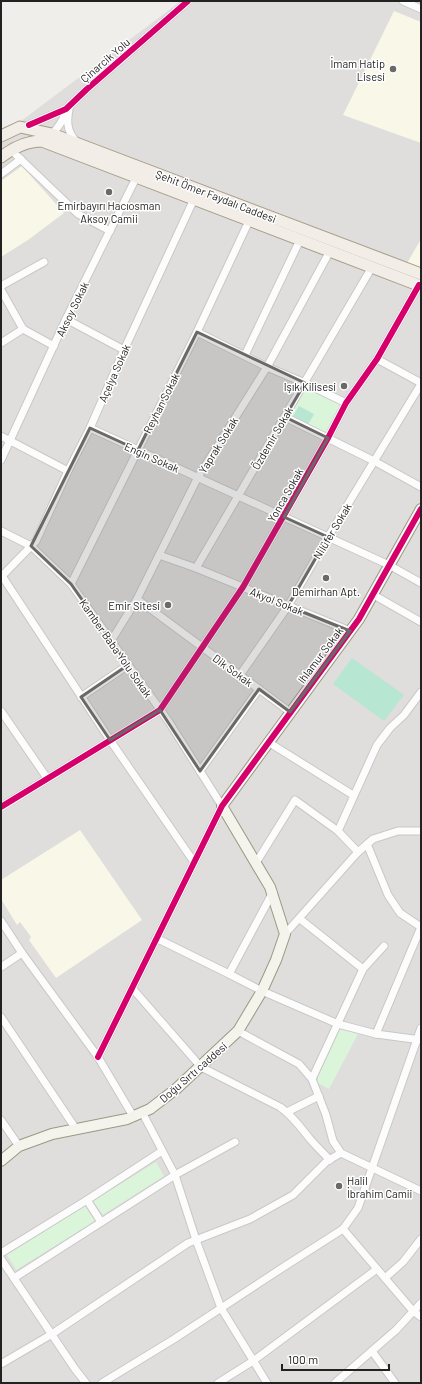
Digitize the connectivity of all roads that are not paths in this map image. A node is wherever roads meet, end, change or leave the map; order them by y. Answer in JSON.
{"nodes":[{"id":1,"x":188,"y":1,"type":"edge"},
{"id":2,"x":403,"y":1,"type":"edge"},
{"id":3,"x":421,"y":9,"type":"edge"},
{"id":4,"x":70,"y":104,"type":"junction"},
{"id":5,"x":24,"y":126,"type":"junction"},
{"id":6,"x":52,"y":134,"type":"junction"},
{"id":7,"x":1,"y":136,"type":"edge"},
{"id":8,"x":37,"y":141,"type":"junction"},
{"id":9,"x":79,"y":144,"type":"junction"},
{"id":10,"x":11,"y":150,"type":"junction"},
{"id":11,"x":1,"y":157,"type":"edge"},
{"id":12,"x":21,"y":159,"type":"junction"},
{"id":13,"x":1,"y":174,"type":"edge"},
{"id":14,"x":136,"y":178,"type":"junction"},
{"id":15,"x":194,"y":199,"type":"junction"},
{"id":16,"x":249,"y":221,"type":"junction"},
{"id":17,"x":110,"y":231,"type":"junction"},
{"id":18,"x":300,"y":240,"type":"junction"},
{"id":19,"x":330,"y":251,"type":"junction"},
{"id":20,"x":44,"y":262,"type":"dead end"},
{"id":21,"x":372,"y":267,"type":"junction"},
{"id":22,"x":420,"y":282,"type":"edge"},
{"id":23,"x":1,"y":286,"type":"edge"},
{"id":24,"x":1,"y":290,"type":"edge"},
{"id":25,"x":66,"y":319,"type":"junction"},
{"id":26,"x":23,"y":330,"type":"junction"},
{"id":27,"x":197,"y":332,"type":"junction"},
{"id":28,"x":1,"y":343,"type":"edge"},
{"id":29,"x":54,"y":346,"type":"junction"},
{"id":30,"x":124,"y":350,"type":"junction"},
{"id":31,"x":245,"y":355,"type":"junction"},
{"id":32,"x":377,"y":359,"type":"junction"},
{"id":33,"x":267,"y":366,"type":"junction"},
{"id":34,"x":305,"y":383,"type":"junction"},
{"id":35,"x":421,"y":384,"type":"edge"},
{"id":36,"x":346,"y":404,"type":"junction"},
{"id":37,"x":284,"y":417,"type":"junction"},
{"id":38,"x":90,"y":428,"type":"junction"},
{"id":39,"x":1,"y":436,"type":"edge"},
{"id":40,"x":328,"y":438,"type":"junction"},
{"id":41,"x":10,"y":441,"type":"junction"},
{"id":42,"x":138,"y":450,"type":"junction"},
{"id":43,"x":1,"y":460,"type":"edge"},
{"id":44,"x":374,"y":461,"type":"junction"},
{"id":45,"x":68,"y":471,"type":"junction"},
{"id":46,"x":198,"y":478,"type":"junction"},
{"id":47,"x":421,"y":487,"type":"edge"},
{"id":48,"x":238,"y":496,"type":"junction"},
{"id":49,"x":421,"y":509,"type":"edge"},
{"id":50,"x":284,"y":517,"type":"junction"},
{"id":51,"x":1,"y":531,"type":"edge"},
{"id":52,"x":328,"y":537,"type":"junction"},
{"id":53,"x":31,"y":546,"type":"junction"},
{"id":54,"x":159,"y":555,"type":"junction"},
{"id":55,"x":389,"y":565,"type":"junction"},
{"id":56,"x":196,"y":568,"type":"junction"},
{"id":57,"x":2,"y":576,"type":"edge"},
{"id":58,"x":421,"y":583,"type":"edge"},
{"id":59,"x":71,"y":584,"type":"junction"},
{"id":60,"x":243,"y":587,"type":"junction"},
{"id":61,"x":372,"y":594,"type":"junction"},
{"id":62,"x":136,"y":599,"type":"junction"},
{"id":63,"x":288,"y":606,"type":"junction"},
{"id":64,"x":421,"y":622,"type":"edge"},
{"id":65,"x":350,"y":631,"type":"junction"},
{"id":66,"x":112,"y":641,"type":"junction"},
{"id":67,"x":202,"y":647,"type":"junction"},
{"id":68,"x":128,"y":665,"type":"junction"},
{"id":69,"x":240,"y":675,"type":"junction"},
{"id":70,"x":259,"y":689,"type":"junction"},
{"id":71,"x":421,"y":692,"type":"edge"},
{"id":72,"x":82,"y":697,"type":"junction"},
{"id":73,"x":160,"y":710,"type":"junction"},
{"id":74,"x":290,"y":712,"type":"junction"},
{"id":75,"x":2,"y":715,"type":"edge"},
{"id":76,"x":110,"y":740,"type":"junction"},
{"id":77,"x":268,"y":742,"type":"junction"},
{"id":78,"x":200,"y":770,"type":"junction"},
{"id":79,"x":47,"y":778,"type":"junction"},
{"id":80,"x":353,"y":795,"type":"junction"},
{"id":81,"x":222,"y":806,"type":"junction"},
{"id":82,"x":1,"y":807,"type":"edge"},
{"id":83,"x":338,"y":831,"type":"junction"},
{"id":84,"x":421,"y":831,"type":"edge"},
{"id":85,"x":367,"y":844,"type":"junction"},
{"id":86,"x":358,"y":852,"type":"junction"},
{"id":87,"x":194,"y":862,"type":"junction"},
{"id":88,"x":256,"y":863,"type":"junction"},
{"id":89,"x":273,"y":892,"type":"junction"},
{"id":90,"x":300,"y":919,"type":"junction"},
{"id":91,"x":1,"y":921,"type":"edge"},
{"id":92,"x":421,"y":927,"type":"edge"},
{"id":93,"x":285,"y":934,"type":"junction"},
{"id":94,"x":156,"y":938,"type":"junction"},
{"id":95,"x":384,"y":946,"type":"dead end"},
{"id":96,"x":22,"y":953,"type":"junction"},
{"id":97,"x":1,"y":967,"type":"edge"},
{"id":98,"x":363,"y":968,"type":"junction"},
{"id":99,"x":229,"y":974,"type":"junction"},
{"id":100,"x":132,"y":988,"type":"junction"},
{"id":101,"x":262,"y":991,"type":"junction"},
{"id":102,"x":1,"y":1017,"type":"edge"},
{"id":103,"x":338,"y":1024,"type":"junction"},
{"id":104,"x":421,"y":1028,"type":"edge"},
{"id":105,"x":238,"y":1031,"type":"junction"},
{"id":106,"x":376,"y":1034,"type":"junction"},
{"id":107,"x":419,"y":1040,"type":"edge"},
{"id":108,"x":98,"y":1057,"type":"junction"},
{"id":109,"x":202,"y":1067,"type":"junction"},
{"id":110,"x":312,"y":1078,"type":"junction"},
{"id":111,"x":319,"y":1096,"type":"junction"},
{"id":112,"x":287,"y":1112,"type":"junction"},
{"id":113,"x":137,"y":1114,"type":"junction"},
{"id":114,"x":1,"y":1120,"type":"edge"},
{"id":115,"x":76,"y":1129,"type":"junction"},
{"id":116,"x":235,"y":1142,"type":"dead end"},
{"id":117,"x":19,"y":1146,"type":"junction"},
{"id":118,"x":162,"y":1151,"type":"junction"},
{"id":119,"x":341,"y":1153,"type":"junction"},
{"id":120,"x":330,"y":1160,"type":"junction"},
{"id":121,"x":1,"y":1161,"type":"edge"},
{"id":122,"x":372,"y":1169,"type":"junction"},
{"id":123,"x":175,"y":1175,"type":"junction"},
{"id":124,"x":420,"y":1188,"type":"edge"},
{"id":125,"x":87,"y":1200,"type":"junction"},
{"id":126,"x":101,"y":1222,"type":"junction"},
{"id":127,"x":343,"y":1230,"type":"junction"},
{"id":128,"x":421,"y":1239,"type":"edge"},
{"id":129,"x":196,"y":1240,"type":"junction"},
{"id":130,"x":1,"y":1253,"type":"edge"},
{"id":131,"x":1,"y":1259,"type":"edge"},
{"id":132,"x":377,"y":1269,"type":"junction"},
{"id":133,"x":14,"y":1278,"type":"junction"},
{"id":134,"x":385,"y":1278,"type":"junction"},
{"id":135,"x":421,"y":1304,"type":"edge"},
{"id":136,"x":221,"y":1308,"type":"junction"},
{"id":137,"x":413,"y":1312,"type":"junction"},
{"id":138,"x":421,"y":1317,"type":"edge"},
{"id":139,"x":52,"y":1334,"type":"junction"},
{"id":140,"x":372,"y":1351,"type":"junction"},
{"id":141,"x":253,"y":1360,"type":"junction"},
{"id":142,"x":1,"y":1364,"type":"edge"},
{"id":143,"x":86,"y":1383,"type":"edge"},
{"id":144,"x":102,"y":1383,"type":"edge"},
{"id":145,"x":218,"y":1383,"type":"edge"},
{"id":146,"x":267,"y":1383,"type":"edge"},
{"id":147,"x":335,"y":1383,"type":"edge"},
{"id":148,"x":395,"y":1383,"type":"edge"}],
"edges":[{"from":1,"to":4,"type":"street","name":"Çinarcik Yolu"},
{"from":2,"to":3,"type":"street"},
{"from":4,"to":5,"type":"street","name":"Çinarcik Yolu"},
{"from":4,"to":6,"type":"street"},
{"from":4,"to":9,"type":"street"},
{"from":5,"to":6,"type":"main road","name":"Şehit Ömer Faydalı Caddesi"},
{"from":5,"to":7,"type":"main road"},
{"from":6,"to":8,"type":"street"},
{"from":6,"to":9,"type":"main road","name":"Şehit Ömer Faydalı Caddesi"},
{"from":8,"to":10,"type":"main road"},
{"from":8,"to":14,"type":"main road","name":"Şehit Ömer Faydalı Caddesi"},
{"from":9,"to":22,"type":"main road","name":"Şehit Ömer Faydalı Caddesi"},
{"from":10,"to":11,"type":"main road"},
{"from":10,"to":12,"type":"street"},
{"from":12,"to":13,"type":"street"},
{"from":12,"to":17,"type":"street"},
{"from":14,"to":15,"type":"main road","name":"Şehit Ömer Faydalı Caddesi"},
{"from":14,"to":17,"type":"street","name":"Aksoy Sokak"},
{"from":15,"to":16,"type":"main road","name":"Şehit Ömer Faydalı Caddesi"},
{"from":15,"to":30,"type":"street","name":"Açelya Sokak"},
{"from":16,"to":18,"type":"main road","name":"Şehit Ömer Faydalı Caddesi"},
{"from":16,"to":27,"type":"street","name":"Reyhan Sokak"},
{"from":17,"to":25,"type":"street","name":"Aksoy Sokak"},
{"from":18,"to":19,"type":"main road","name":"Şehit Ömer Faydalı Caddesi"},
{"from":18,"to":31,"type":"street"},
{"from":19,"to":21,"type":"main road","name":"Şehit Ömer Faydalı Caddesi"},
{"from":19,"to":33,"type":"street","name":"Yaprak Sokak"},
{"from":20,"to":23,"type":"street"},
{"from":21,"to":22,"type":"main road","name":"Şehit Ömer Faydalı Caddesi"},
{"from":21,"to":34,"type":"street","name":"Özdemir Sokak"},
{"from":22,"to":32,"type":"street","name":"Yonca Sokak"},
{"from":24,"to":26,"type":"street"},
{"from":25,"to":29,"type":"street","name":"Aksoy Sokak"},
{"from":25,"to":30,"type":"street"},
{"from":26,"to":28,"type":"street"},
{"from":26,"to":29,"type":"street"},
{"from":27,"to":31,"type":"street"},
{"from":27,"to":42,"type":"street","name":"Reyhan Sokak"},
{"from":29,"to":41,"type":"street","name":"Aksoy Sokak"},
{"from":30,"to":38,"type":"street","name":"Açelya Sokak"},
{"from":31,"to":33,"type":"street"},
{"from":32,"to":35,"type":"street"},
{"from":32,"to":36,"type":"street","name":"Yonca Sokak"},
{"from":33,"to":34,"type":"street"},
{"from":33,"to":46,"type":"street","name":"Yaprak Sokak"},
{"from":34,"to":36,"type":"street"},
{"from":34,"to":37,"type":"street","name":"Özdemir Sokak"},
{"from":35,"to":44,"type":"street","name":"Nilüfer Sokak"},
{"from":36,"to":40,"type":"street","name":"Yonca Sokak"},
{"from":37,"to":40,"type":"street"},
{"from":37,"to":48,"type":"street","name":"Özdemir Sokak"},
{"from":38,"to":42,"type":"street","name":"Engin Sokak"},
{"from":38,"to":45,"type":"street","name":"Açelya Sokak"},
{"from":39,"to":41,"type":"street"},
{"from":40,"to":44,"type":"street"},
{"from":40,"to":50,"type":"street","name":"Yonca Sokak"},
{"from":41,"to":43,"type":"street","name":"Aksoy Sokak"},
{"from":41,"to":45,"type":"street"},
{"from":42,"to":46,"type":"street","name":"Engin Sokak"},
{"from":42,"to":59,"type":"street","name":"Reyhan Sokak"},
{"from":44,"to":47,"type":"street"},
{"from":44,"to":52,"type":"street","name":"Nilüfer Sokak"},
{"from":45,"to":53,"type":"street","name":"Açelya Sokak"},
{"from":46,"to":48,"type":"street","name":"Engin Sokak"},
{"from":46,"to":54,"type":"street","name":"Yaprak Sokak"},
{"from":48,"to":50,"type":"street","name":"Engin Sokak"},
{"from":48,"to":56,"type":"street","name":"Özdemir Sokak"},
{"from":49,"to":55,"type":"street","name":"Ihlamur Sokak"},
{"from":50,"to":52,"type":"street","name":"Engin Sokak"},
{"from":50,"to":60,"type":"street","name":"Yonca Sokak"},
{"from":51,"to":53,"type":"street","name":"Kamber Baba Yolu Sokak"},
{"from":52,"to":55,"type":"street","name":"Engin Sokak"},
{"from":52,"to":63,"type":"street","name":"Nilüfer Sokak"},
{"from":53,"to":57,"type":"street","name":"Açelya Sokak"},
{"from":53,"to":59,"type":"street","name":"Kamber Baba Yolu Sokak"},
{"from":54,"to":56,"type":"street","name":"Akyol Sokak"},
{"from":54,"to":62,"type":"street","name":"Yaprak Sokak"},
{"from":55,"to":58,"type":"street","name":"Engin Sokak"},
{"from":55,"to":61,"type":"street","name":"Ihlamur Sokak"},
{"from":56,"to":60,"type":"street","name":"Akyol Sokak"},
{"from":57,"to":72,"type":"street"},
{"from":59,"to":66,"type":"street","name":"Kamber Baba Yolu Sokak"},
{"from":60,"to":63,"type":"street","name":"Akyol Sokak"},
{"from":60,"to":67,"type":"street","name":"Yonca Sokak"},
{"from":61,"to":64,"type":"street"},
{"from":61,"to":65,"type":"street","name":"Ihlamur Sokak"},
{"from":62,"to":66,"type":"street","name":"Yaprak Sokak"},
{"from":62,"to":67,"type":"street","name":"Dik Sokak"},
{"from":63,"to":65,"type":"street","name":"Akyol Sokak"},
{"from":63,"to":69,"type":"street","name":"Nilüfer Sokak"},
{"from":65,"to":74,"type":"street","name":"Ihlamur Sokak"},
{"from":66,"to":68,"type":"street","name":"Kamber Baba Yolu Sokak"},
{"from":67,"to":69,"type":"street","name":"Dik Sokak"},
{"from":67,"to":73,"type":"street","name":"Yonca Sokak"},
{"from":68,"to":72,"type":"street"},
{"from":68,"to":73,"type":"street","name":"Kamber Baba Yolu Sokak"},
{"from":69,"to":70,"type":"street","name":"Dik Sokak"},
{"from":70,"to":74,"type":"street","name":"Dik Sokak"},
{"from":70,"to":78,"type":"street"},
{"from":71,"to":80,"type":"street"},
{"from":72,"to":76,"type":"street"},
{"from":73,"to":76,"type":"street"},
{"from":73,"to":78,"type":"street","name":"Kamber Baba Yolu Sokak"},
{"from":74,"to":77,"type":"street","name":"Ihlamur Sokak"},
{"from":75,"to":79,"type":"street"},
{"from":76,"to":79,"type":"street"},
{"from":76,"to":87,"type":"street"},
{"from":77,"to":80,"type":"street"},
{"from":77,"to":81,"type":"street","name":"Ihlamur Sokak"},
{"from":78,"to":81,"type":"street","name":"Kamber Baba Yolu Sokak"},
{"from":79,"to":82,"type":"street"},
{"from":80,"to":83,"type":"street"},
{"from":81,"to":87,"type":"street"},
{"from":81,"to":88,"type":"street","name":"Kamber Baba Yolu Sokak"},
{"from":83,"to":86,"type":"street"},
{"from":83,"to":88,"type":"street"},
{"from":84,"to":85,"type":"street"},
{"from":85,"to":86,"type":"street"},
{"from":85,"to":92,"type":"street"},
{"from":86,"to":90,"type":"street"},
{"from":87,"to":94,"type":"street"},
{"from":88,"to":89,"type":"street","name":"Kamber Baba Yolu Sokak"},
{"from":89,"to":93,"type":"street","name":"Kamber Baba Yolu Sokak"},
{"from":89,"to":99,"type":"street"},
{"from":90,"to":93,"type":"street"},
{"from":90,"to":98,"type":"street"},
{"from":91,"to":96,"type":"street"},
{"from":92,"to":106,"type":"street"},
{"from":93,"to":101,"type":"street","name":"Doğu Sırtı caddesi"},
{"from":94,"to":99,"type":"street"},
{"from":94,"to":100,"type":"street"},
{"from":95,"to":98,"type":"street"},
{"from":96,"to":97,"type":"street"},
{"from":96,"to":108,"type":"street"},
{"from":98,"to":103,"type":"street"},
{"from":99,"to":101,"type":"street"},
{"from":100,"to":108,"type":"street"},
{"from":100,"to":109,"type":"street"},
{"from":101,"to":103,"type":"street"},
{"from":101,"to":105,"type":"street","name":"Doğu Sırtı caddesi"},
{"from":102,"to":115,"type":"street"},
{"from":103,"to":106,"type":"street"},
{"from":103,"to":110,"type":"street"},
{"from":104,"to":107,"type":"street"},
{"from":105,"to":109,"type":"street","name":"Doğu Sırtı caddesi"},
{"from":105,"to":110,"type":"street"},
{"from":106,"to":107,"type":"street"},
{"from":107,"to":122,"type":"street"},
{"from":108,"to":113,"type":"street"},
{"from":109,"to":112,"type":"street"},
{"from":109,"to":113,"type":"street","name":"Doğu Sırtı caddesi"},
{"from":110,"to":111,"type":"street"},
{"from":111,"to":112,"type":"street"},
{"from":111,"to":119,"type":"street"},
{"from":112,"to":120,"type":"street"},
{"from":113,"to":115,"type":"street","name":"Doğu Sırtı caddesi"},
{"from":113,"to":118,"type":"street"},
{"from":114,"to":117,"type":"street"},
{"from":115,"to":117,"type":"street","name":"Doğu Sırtı caddesi"},
{"from":116,"to":123,"type":"street"},
{"from":117,"to":121,"type":"street","name":"Doğu Sırtı caddesi"},
{"from":118,"to":123,"type":"street"},
{"from":118,"to":125,"type":"street"},
{"from":119,"to":120,"type":"street"},
{"from":119,"to":122,"type":"street"},
{"from":120,"to":129,"type":"street"},
{"from":122,"to":124,"type":"street"},
{"from":122,"to":127,"type":"street"},
{"from":123,"to":126,"type":"street"},
{"from":123,"to":129,"type":"street"},
{"from":125,"to":126,"type":"street"},
{"from":125,"to":130,"type":"street"},
{"from":126,"to":133,"type":"street"},
{"from":127,"to":132,"type":"street"},
{"from":127,"to":136,"type":"street"},
{"from":128,"to":134,"type":"street"},
{"from":129,"to":136,"type":"street"},
{"from":129,"to":139,"type":"street"},
{"from":131,"to":133,"type":"street"},
{"from":132,"to":134,"type":"street"},
{"from":132,"to":141,"type":"street"},
{"from":133,"to":139,"type":"street"},
{"from":134,"to":137,"type":"street"},
{"from":135,"to":137,"type":"street"},
{"from":136,"to":141,"type":"street"},
{"from":136,"to":144,"type":"street"},
{"from":137,"to":138,"type":"street"},
{"from":137,"to":140,"type":"street"},
{"from":139,"to":142,"type":"street"},
{"from":139,"to":143,"type":"street"},
{"from":140,"to":147,"type":"street"},
{"from":140,"to":148,"type":"street"},
{"from":141,"to":145,"type":"street"},
{"from":141,"to":146,"type":"street"}]}
